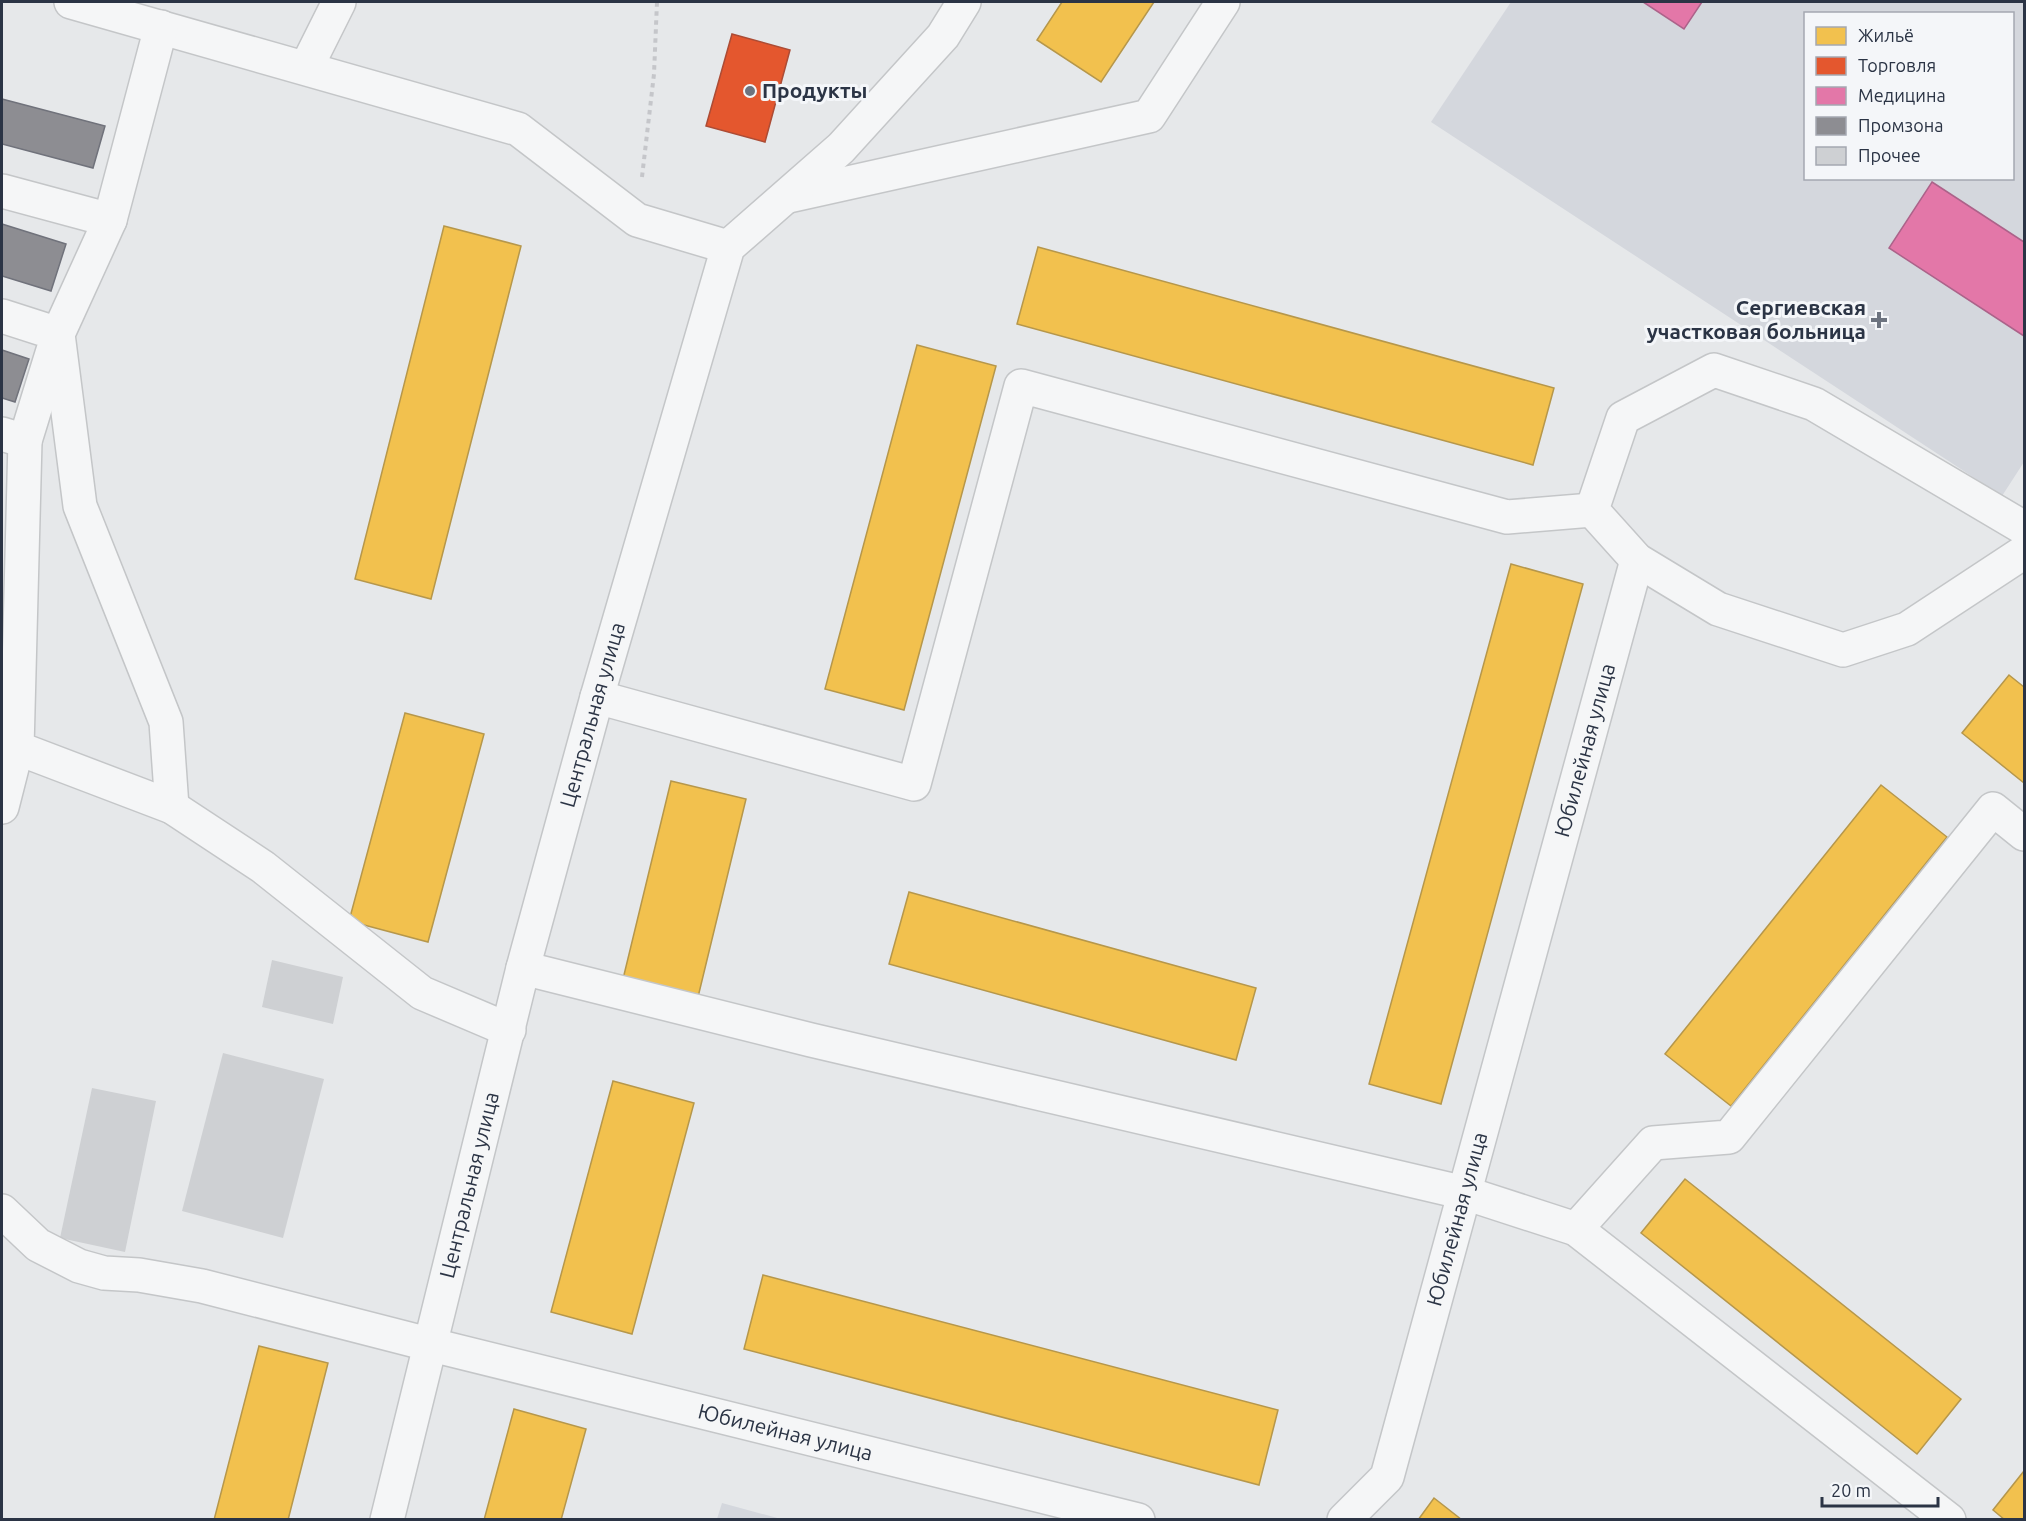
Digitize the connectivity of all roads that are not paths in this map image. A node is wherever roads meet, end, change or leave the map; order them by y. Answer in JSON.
{"nodes":[{"id":1,"x":72,"y":2,"type":"edge"},
{"id":2,"x":339,"y":2,"type":"edge"},
{"id":3,"x":964,"y":2,"type":"edge"},
{"id":4,"x":1223,"y":2,"type":"edge"},
{"id":5,"x":161,"y":27,"type":"junction"},
{"id":6,"x":306,"y":68,"type":"junction"},
{"id":7,"x":2,"y":192,"type":"edge"},
{"id":8,"x":785,"y":197,"type":"junction"},
{"id":9,"x":110,"y":220,"type":"junction"},
{"id":10,"x":728,"y":247,"type":"junction"},
{"id":11,"x":2,"y":316,"type":"edge"},
{"id":12,"x":58,"y":334,"type":"junction"},
{"id":13,"x":13,"y":438,"type":"edge"},
{"id":14,"x":1592,"y":510,"type":"junction"},
{"id":15,"x":2025,"y":528,"type":"edge"},
{"id":16,"x":2025,"y":552,"type":"edge"},
{"id":17,"x":1637,"y":560,"type":"junction"},
{"id":18,"x":597,"y":697,"type":"junction"},
{"id":19,"x":9,"y":746,"type":"edge"},
{"id":20,"x":2,"y":807,"type":"edge"},
{"id":21,"x":172,"y":807,"type":"junction"},
{"id":22,"x":2025,"y":834,"type":"edge"},
{"id":23,"x":523,"y":968,"type":"junction"},
{"id":24,"x":508,"y":1030,"type":"junction"},
{"id":25,"x":1465,"y":1193,"type":"junction"},
{"id":26,"x":2,"y":1211,"type":"edge"},
{"id":27,"x":1576,"y":1229,"type":"junction"},
{"id":28,"x":432,"y":1345,"type":"junction"},
{"id":29,"x":387,"y":1520,"type":"edge"},
{"id":30,"x":1138,"y":1520,"type":"edge"},
{"id":31,"x":1344,"y":1520,"type":"edge"},
{"id":32,"x":1949,"y":1520,"type":"edge"}],
"edges":[{"from":1,"to":5,"type":"street"},
{"from":2,"to":6,"type":"street"},
{"from":3,"to":8,"type":"street"},
{"from":4,"to":8,"type":"street"},
{"from":5,"to":6,"type":"street"},
{"from":5,"to":9,"type":"street"},
{"from":6,"to":10,"type":"street"},
{"from":7,"to":9,"type":"street"},
{"from":8,"to":10,"type":"street"},
{"from":9,"to":12,"type":"street"},
{"from":10,"to":18,"type":"street","name":"Центральная улица"},
{"from":11,"to":12,"type":"street"},
{"from":12,"to":13,"type":"street"},
{"from":12,"to":21,"type":"street"},
{"from":13,"to":19,"type":"street"},
{"from":14,"to":15,"type":"street"},
{"from":14,"to":17,"type":"street"},
{"from":14,"to":18,"type":"street"},
{"from":16,"to":17,"type":"street"},
{"from":17,"to":25,"type":"street","name":"Юбилейная улица"},
{"from":18,"to":23,"type":"street","name":"Центральная улица"},
{"from":19,"to":20,"type":"street"},
{"from":19,"to":21,"type":"street"},
{"from":21,"to":24,"type":"street"},
{"from":22,"to":27,"type":"street"},
{"from":23,"to":24,"type":"street","name":"Центральная улица"},
{"from":23,"to":25,"type":"street"},
{"from":24,"to":28,"type":"street","name":"Центральная улица"},
{"from":25,"to":27,"type":"street"},
{"from":25,"to":31,"type":"street","name":"Юбилейная улица"},
{"from":26,"to":28,"type":"street","name":"Юбилейная улица"},
{"from":27,"to":32,"type":"street"},
{"from":28,"to":29,"type":"street","name":"Центральная улица"},
{"from":28,"to":30,"type":"street","name":"Юбилейная улица"}]}
